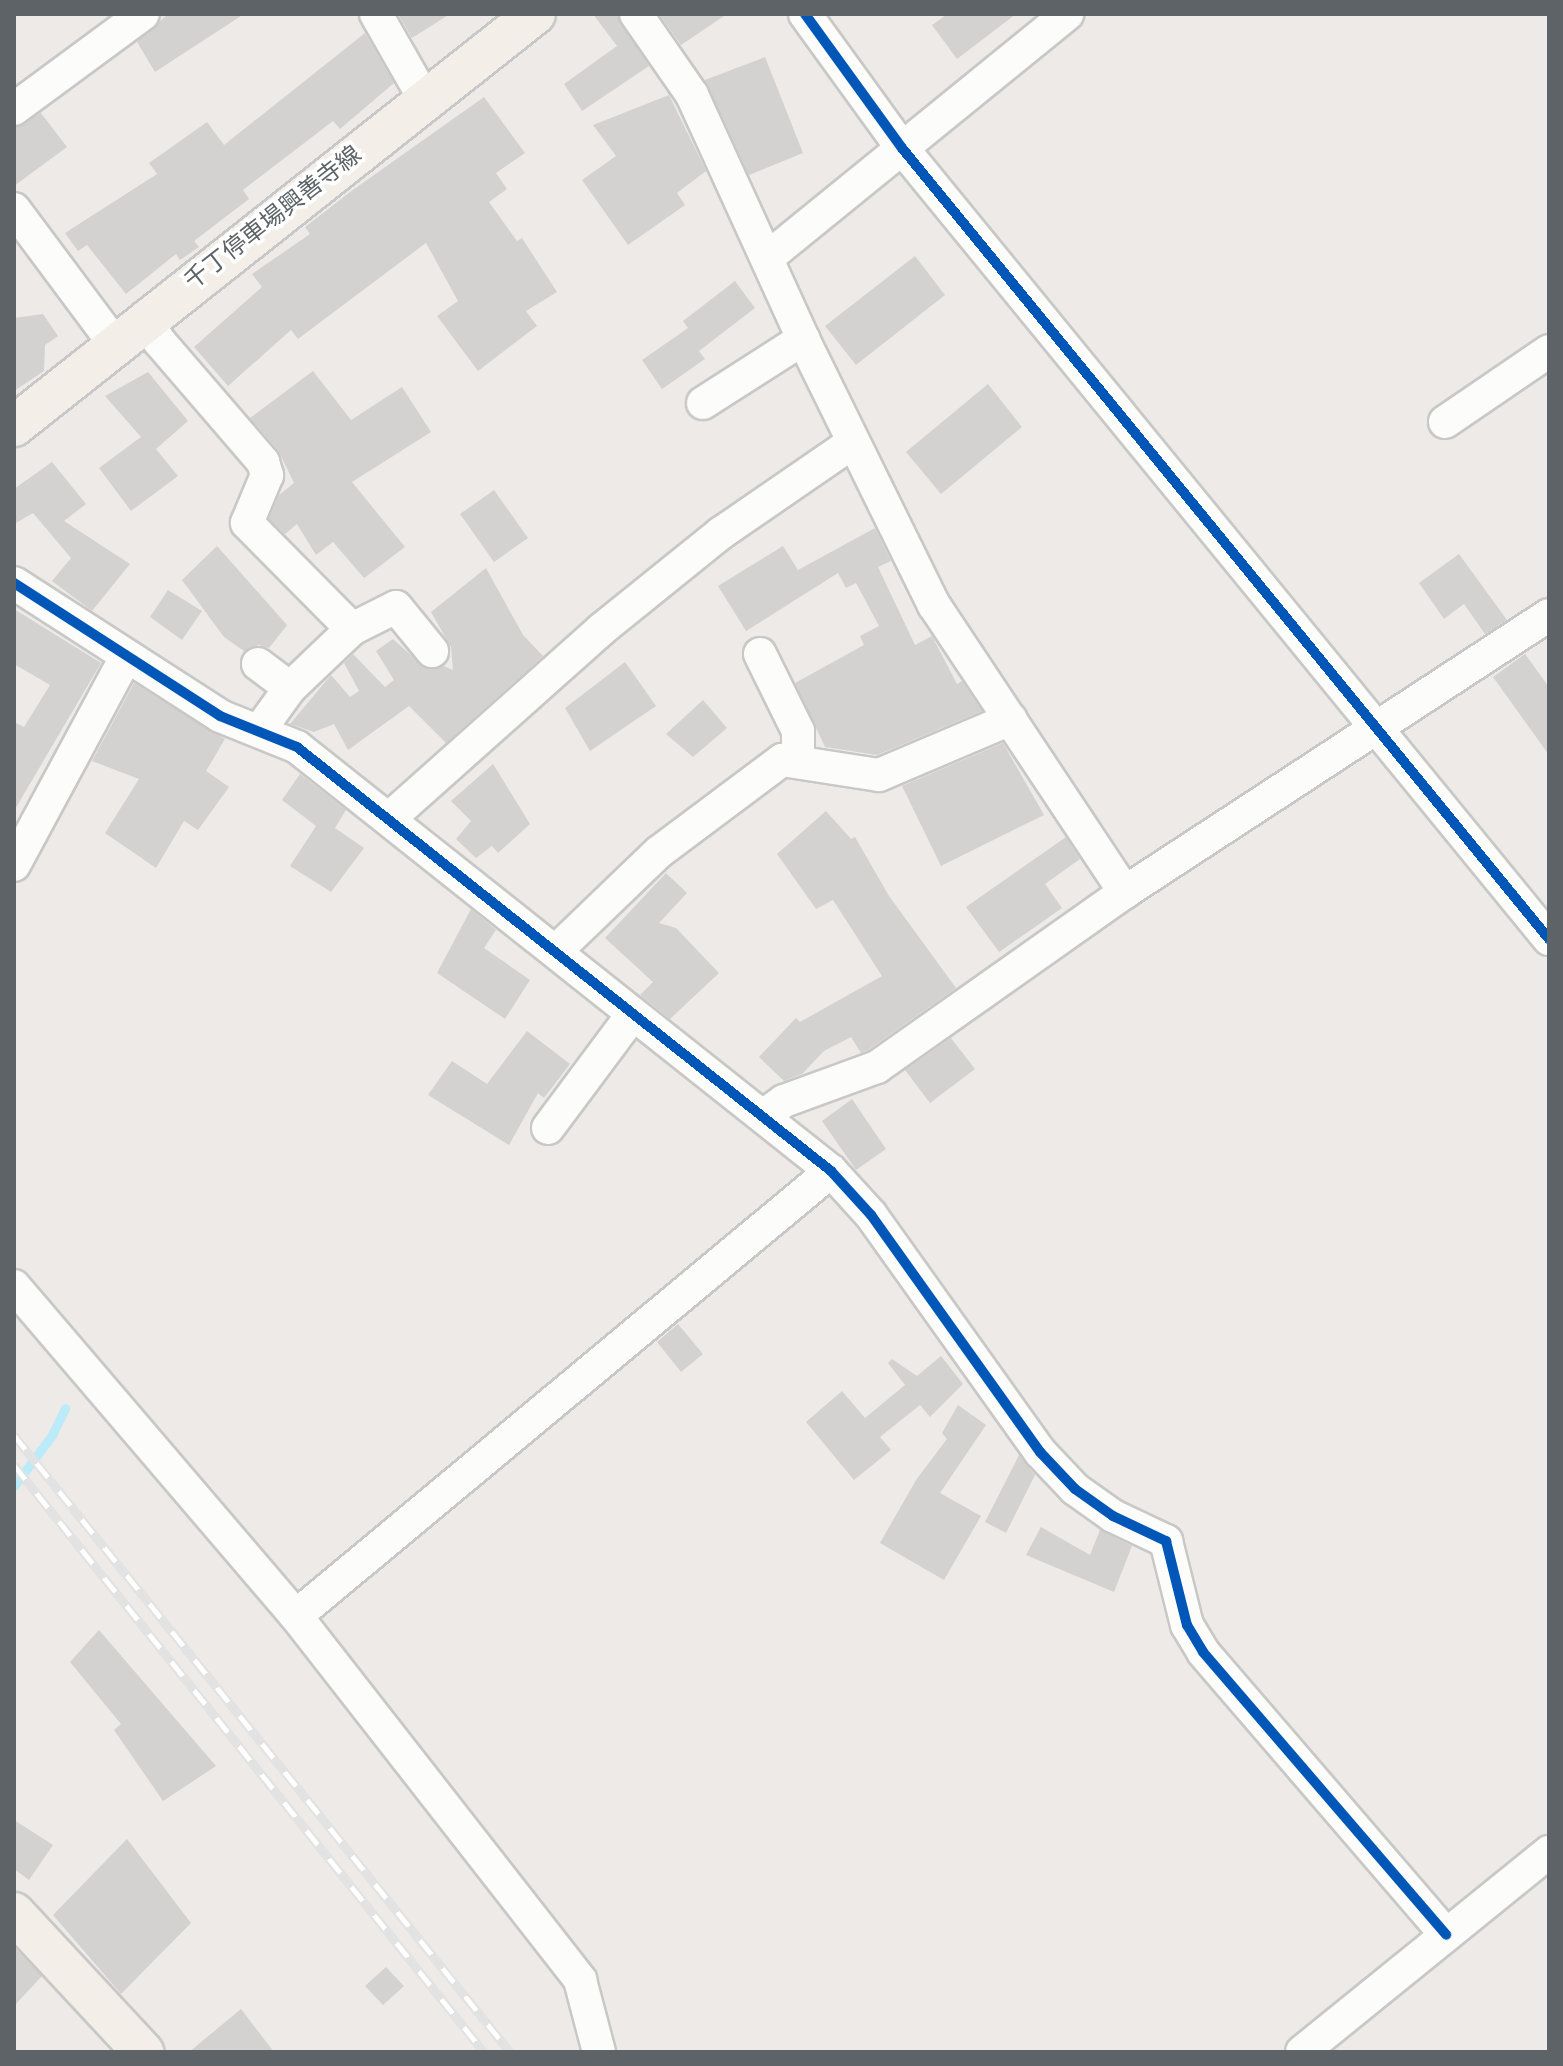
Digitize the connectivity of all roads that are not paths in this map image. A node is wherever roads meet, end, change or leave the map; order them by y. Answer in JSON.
{"nodes":[{"id":1,"x":143,"y":14,"type":"edge"},
{"id":2,"x":376,"y":14,"type":"edge"},
{"id":3,"x":535,"y":14,"type":"edge"},
{"id":4,"x":636,"y":14,"type":"edge"},
{"id":5,"x":805,"y":14,"type":"edge"},
{"id":6,"x":1067,"y":14,"type":"edge"},
{"id":7,"x":424,"y":98,"type":"junction"},
{"id":8,"x":14,"y":109,"type":"edge"},
{"id":9,"x":902,"y":148,"type":"junction"},
{"id":10,"x":14,"y":209,"type":"edge"},
{"id":11,"x":767,"y":258,"type":"junction"},
{"id":12,"x":145,"y":317,"type":"junction"},
{"id":13,"x":803,"y":339,"type":"junction"},
{"id":14,"x":114,"y":343,"type":"junction"},
{"id":15,"x":1549,"y":351,"type":"edge"},
{"id":16,"x":703,"y":403,"type":"dead end"},
{"id":17,"x":1445,"y":422,"type":"dead end"},
{"id":18,"x":14,"y":426,"type":"edge"},
{"id":19,"x":852,"y":443,"type":"junction"},
{"id":20,"x":14,"y":583,"type":"edge"},
{"id":21,"x":1549,"y":615,"type":"edge"},
{"id":22,"x":352,"y":629,"type":"junction"},
{"id":23,"x":432,"y":651,"type":"dead end"},
{"id":24,"x":760,"y":654,"type":"dead end"},
{"id":25,"x":125,"y":659,"type":"junction"},
{"id":26,"x":258,"y":664,"type":"dead end"},
{"id":27,"x":290,"y":688,"type":"junction"},
{"id":28,"x":1011,"y":719,"type":"junction"},
{"id":29,"x":1377,"y":724,"type":"junction"},
{"id":30,"x":259,"y":731,"type":"junction"},
{"id":31,"x":798,"y":759,"type":"junction"},
{"id":32,"x":391,"y":817,"type":"junction"},
{"id":33,"x":14,"y":865,"type":"edge"},
{"id":34,"x":1125,"y":892,"type":"junction"},
{"id":35,"x":1549,"y":939,"type":"edge"},
{"id":36,"x":557,"y":950,"type":"junction"},
{"id":37,"x":633,"y":1014,"type":"junction"},
{"id":38,"x":766,"y":1114,"type":"junction"},
{"id":39,"x":548,"y":1128,"type":"dead end"},
{"id":40,"x":831,"y":1171,"type":"junction"},
{"id":41,"x":14,"y":1286,"type":"edge"},
{"id":42,"x":296,"y":1616,"type":"junction"},
{"id":43,"x":1549,"y":1852,"type":"edge"},
{"id":44,"x":14,"y":1913,"type":"edge"},
{"id":45,"x":1446,"y":1935,"type":"junction"},
{"id":46,"x":136,"y":2050,"type":"edge"},
{"id":47,"x":599,"y":2052,"type":"edge"},
{"id":48,"x":1302,"y":2052,"type":"edge"}],
"edges":[{"from":1,"to":8,"type":"street"},
{"from":2,"to":7,"type":"street"},
{"from":3,"to":7,"type":"main road","name":"千丁停車場興善寺線"},
{"from":4,"to":11,"type":"street"},
{"from":5,"to":9,"type":"street"},
{"from":6,"to":9,"type":"street"},
{"from":7,"to":12,"type":"main road","name":"千丁停車場興善寺線"},
{"from":9,"to":11,"type":"street"},
{"from":9,"to":29,"type":"street"},
{"from":10,"to":14,"type":"street"},
{"from":11,"to":13,"type":"street"},
{"from":12,"to":14,"type":"main road","name":"千丁停車場興善寺線"},
{"from":12,"to":22,"type":"street"},
{"from":13,"to":16,"type":"street"},
{"from":13,"to":19,"type":"street"},
{"from":14,"to":18,"type":"main road","name":"千丁停車場興善寺線"},
{"from":15,"to":17,"type":"street"},
{"from":19,"to":28,"type":"street"},
{"from":19,"to":32,"type":"street"},
{"from":20,"to":25,"type":"street"},
{"from":21,"to":29,"type":"street"},
{"from":22,"to":23,"type":"street"},
{"from":22,"to":27,"type":"street"},
{"from":24,"to":31,"type":"street"},
{"from":25,"to":30,"type":"street"},
{"from":25,"to":33,"type":"street"},
{"from":26,"to":27,"type":"street"},
{"from":27,"to":30,"type":"street"},
{"from":28,"to":31,"type":"street"},
{"from":28,"to":34,"type":"street"},
{"from":29,"to":34,"type":"street"},
{"from":29,"to":35,"type":"street"},
{"from":30,"to":32,"type":"street"},
{"from":31,"to":36,"type":"street"},
{"from":32,"to":36,"type":"street"},
{"from":34,"to":38,"type":"street"},
{"from":36,"to":37,"type":"street"},
{"from":37,"to":38,"type":"street"},
{"from":37,"to":39,"type":"street"},
{"from":38,"to":40,"type":"street"},
{"from":40,"to":42,"type":"street"},
{"from":40,"to":45,"type":"street"},
{"from":41,"to":42,"type":"street"},
{"from":42,"to":47,"type":"street"},
{"from":43,"to":45,"type":"street"},
{"from":44,"to":46,"type":"main road"},
{"from":45,"to":48,"type":"street"}]}
